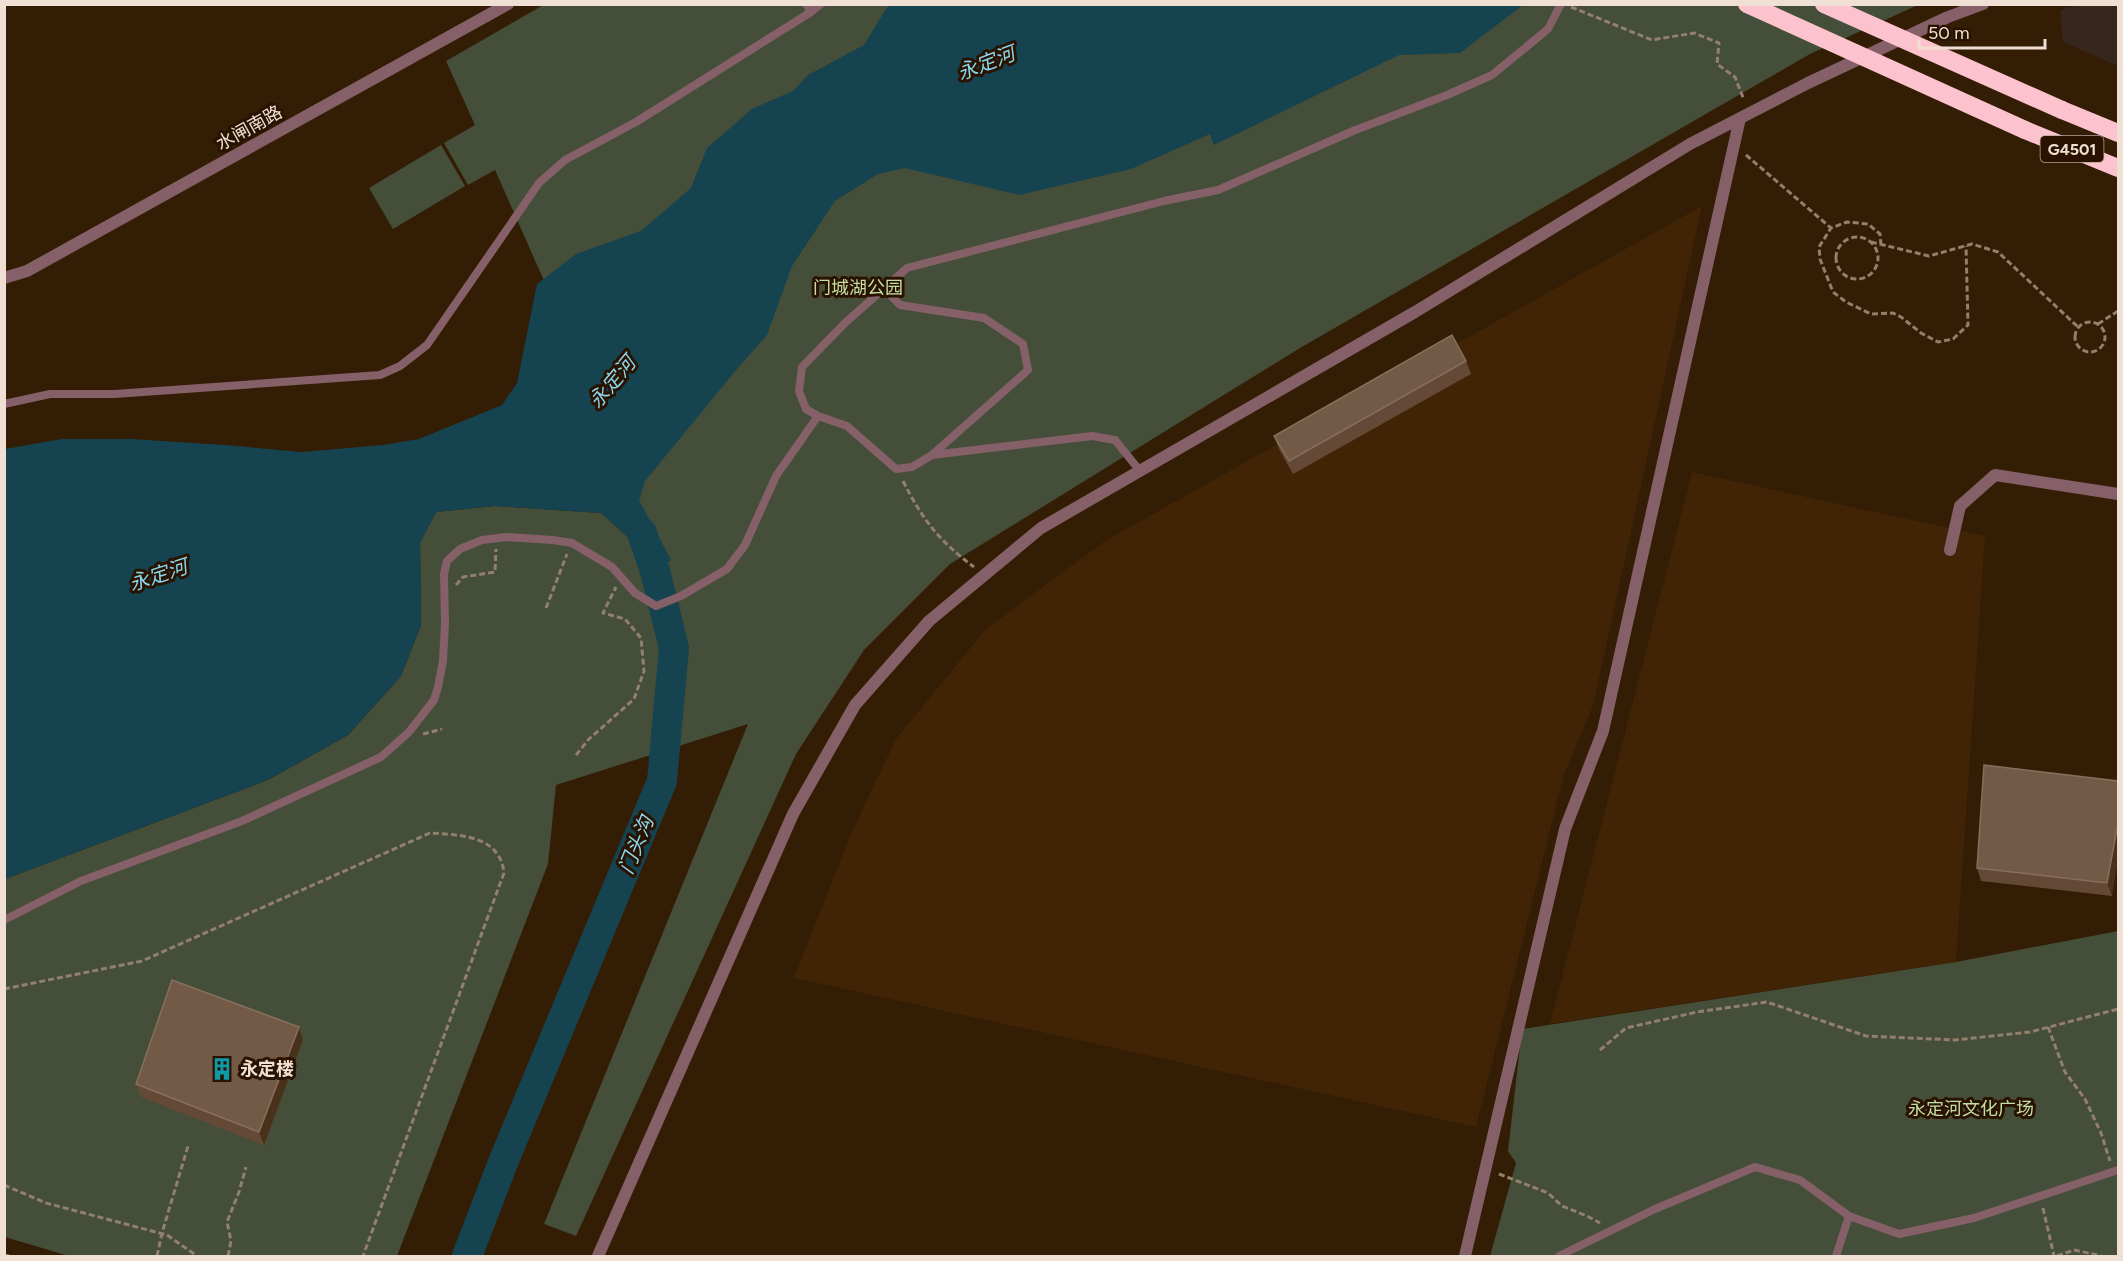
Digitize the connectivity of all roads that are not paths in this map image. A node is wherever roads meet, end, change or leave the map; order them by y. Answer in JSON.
{"nodes":[{"id":1,"x":508,"y":4,"type":"edge"},
{"id":2,"x":806,"y":4,"type":"edge"},
{"id":3,"x":821,"y":4,"type":"edge"},
{"id":4,"x":1563,"y":4,"type":"edge"},
{"id":5,"x":1746,"y":4,"type":"edge"},
{"id":6,"x":1824,"y":4,"type":"edge"},
{"id":7,"x":1983,"y":4,"type":"edge"},
{"id":8,"x":811,"y":12,"type":"junction"},
{"id":9,"x":1745,"y":116,"type":"junction"},
{"id":10,"x":2118,"y":133,"type":"edge"},
{"id":11,"x":2118,"y":168,"type":"edge"},
{"id":12,"x":4,"y":278,"type":"edge"},
{"id":13,"x":884,"y":289,"type":"junction"},
{"id":14,"x":4,"y":404,"type":"edge"},
{"id":15,"x":818,"y":416,"type":"junction"},
{"id":16,"x":932,"y":455,"type":"junction"},
{"id":17,"x":1140,"y":471,"type":"junction"},
{"id":18,"x":2118,"y":494,"type":"edge"},
{"id":19,"x":1950,"y":550,"type":"dead end"},
{"id":20,"x":4,"y":920,"type":"edge"},
{"id":21,"x":2116,"y":1170,"type":"edge"},
{"id":22,"x":1849,"y":1216,"type":"junction"},
{"id":23,"x":598,"y":1257,"type":"edge"},
{"id":24,"x":1465,"y":1257,"type":"edge"},
{"id":25,"x":1559,"y":1257,"type":"edge"},
{"id":26,"x":1836,"y":1257,"type":"edge"}],
"edges":[{"from":1,"to":12,"type":"street","name":"水闸南路"},
{"from":2,"to":8,"type":"lane"},
{"from":3,"to":8,"type":"lane"},
{"from":4,"to":13,"type":"lane"},
{"from":5,"to":11,"type":"highway","number":"G4501","bridge":true},
{"from":6,"to":10,"type":"highway","number":"G4501","bridge":true},
{"from":7,"to":9,"type":"street"},
{"from":8,"to":14,"type":"lane"},
{"from":9,"to":17,"type":"street"},
{"from":9,"to":24,"type":"street"},
{"from":13,"to":15,"type":"lane"},
{"from":13,"to":16,"type":"lane"},
{"from":15,"to":16,"type":"lane"},
{"from":15,"to":20,"type":"lane"},
{"from":16,"to":17,"type":"lane"},
{"from":17,"to":23,"type":"street"},
{"from":18,"to":19,"type":"street"},
{"from":21,"to":22,"type":"lane"},
{"from":22,"to":25,"type":"lane"},
{"from":22,"to":26,"type":"lane"}]}
